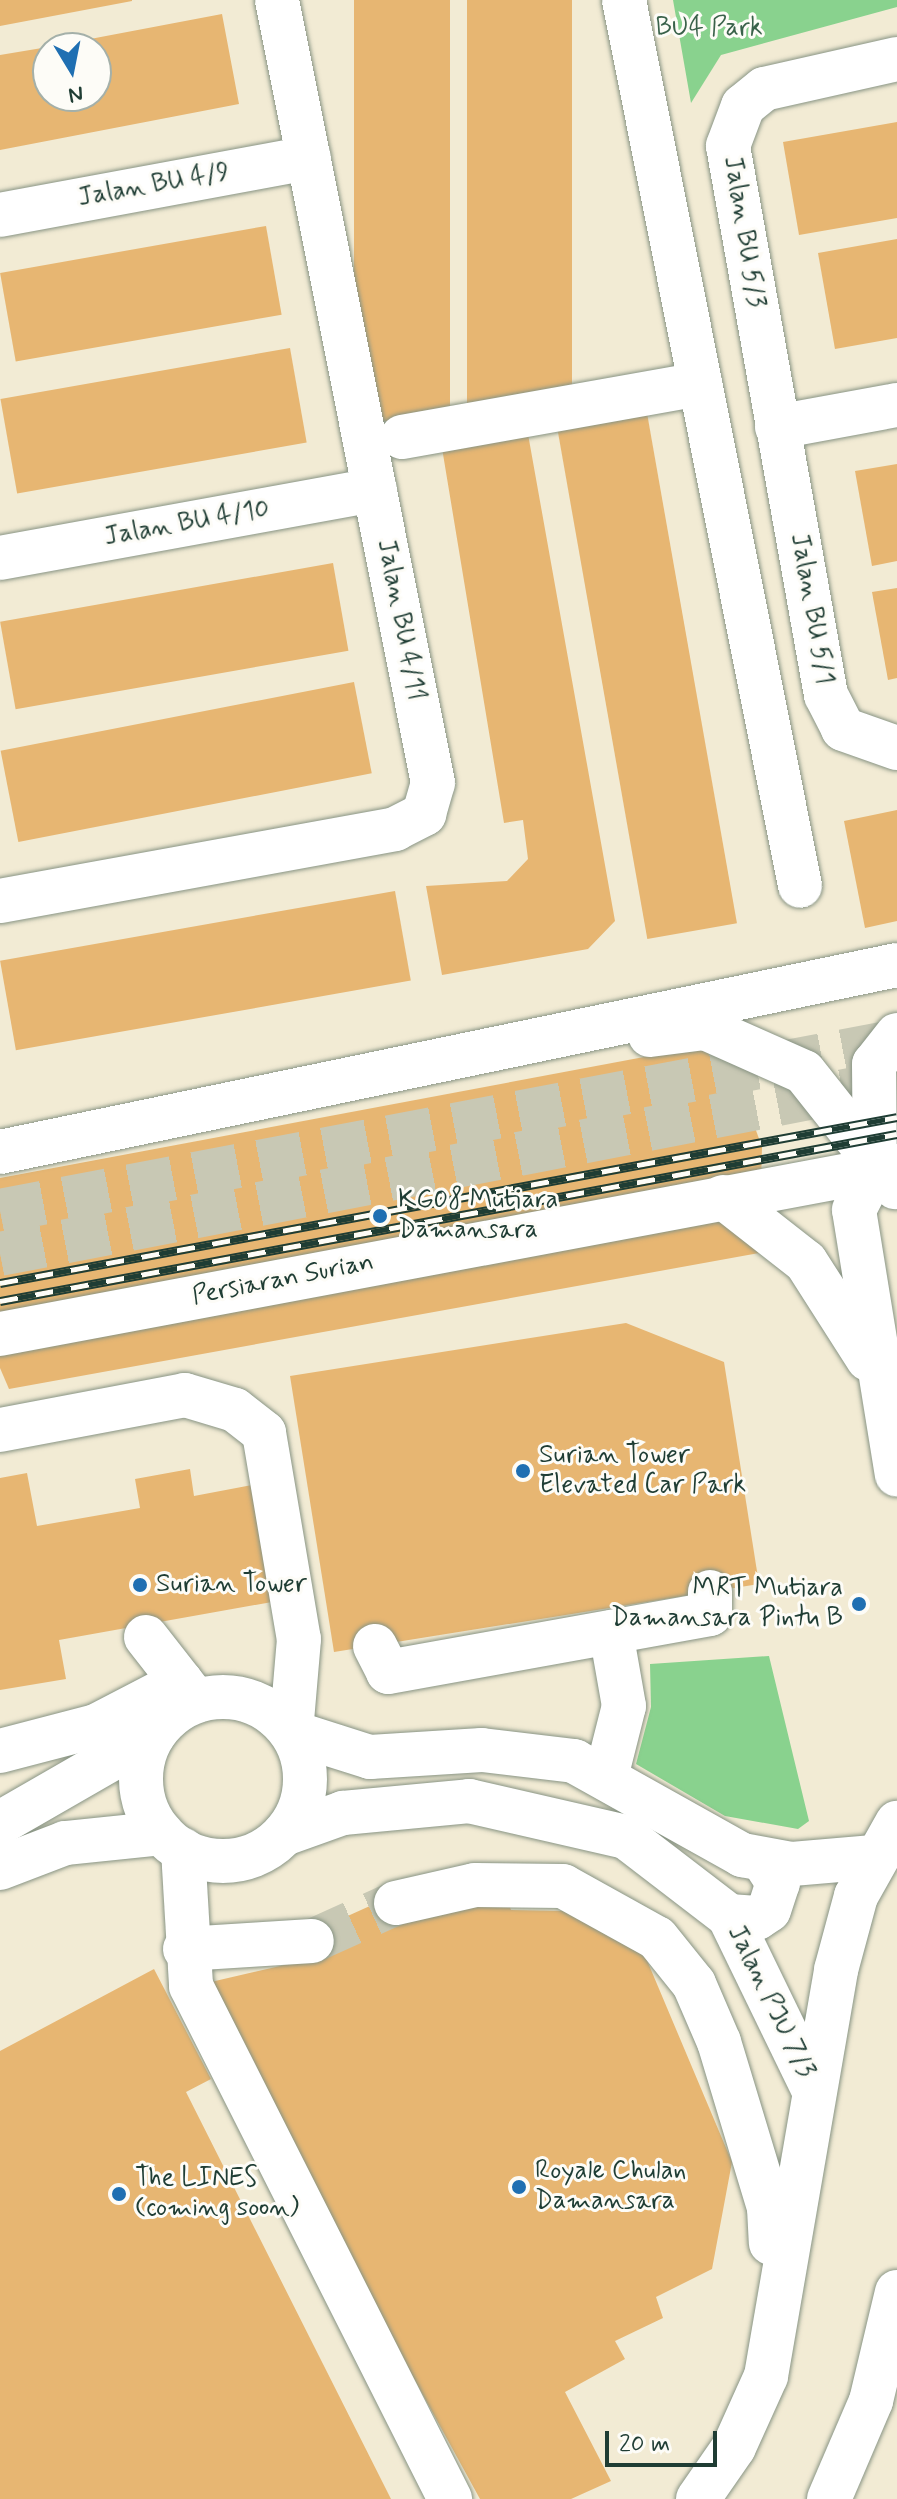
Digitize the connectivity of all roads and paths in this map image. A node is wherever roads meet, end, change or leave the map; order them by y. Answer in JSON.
{"nodes":[{"id":1,"x":277,"y":0,"type":"edge"},
{"id":2,"x":624,"y":0,"type":"edge"},
{"id":3,"x":897,"y":59,"type":"edge"},
{"id":4,"x":309,"y":158,"type":"junction"},
{"id":5,"x":0,"y":215,"type":"edge"},
{"id":6,"x":700,"y":384,"type":"junction"},
{"id":7,"x":897,"y":405,"type":"edge"},
{"id":8,"x":777,"y":427,"type":"junction"},
{"id":9,"x":402,"y":437,"type":"dead end"},
{"id":10,"x":375,"y":490,"type":"junction"},
{"id":11,"x":0,"y":558,"type":"edge"},
{"id":12,"x":897,"y":748,"type":"edge"},
{"id":13,"x":800,"y":886,"type":"dead end"},
{"id":14,"x":0,"y":901,"type":"edge"},
{"id":15,"x":897,"y":965,"type":"edge"},
{"id":16,"x":897,"y":1035,"type":"edge"},
{"id":17,"x":489,"y":1052,"type":"junction"},
{"id":18,"x":0,"y":1152,"type":"edge"},
{"id":19,"x":890,"y":1175,"type":"edge"},
{"id":20,"x":723,"y":1197,"type":"junction"},
{"id":21,"x":0,"y":1334,"type":"edge"},
{"id":22,"x":890,"y":1416,"type":"junction"},
{"id":23,"x":0,"y":1430,"type":"edge"},
{"id":24,"x":897,"y":1475,"type":"edge"},
{"id":25,"x":710,"y":1603,"type":"dead end"},
{"id":26,"x":599,"y":1634,"type":"junction"},
{"id":27,"x":146,"y":1637,"type":"dead end"},
{"id":28,"x":382,"y":1659,"type":"dead end"},
{"id":29,"x":189,"y":1692,"type":"junction"},
{"id":30,"x":291,"y":1732,"type":"junction"},
{"id":31,"x":153,"y":1735,"type":"junction"},
{"id":32,"x":0,"y":1751,"type":"edge"},
{"id":33,"x":596,"y":1769,"type":"junction"},
{"id":34,"x":563,"y":1817,"type":"junction"},
{"id":35,"x":0,"y":1823,"type":"edge"},
{"id":36,"x":284,"y":1834,"type":"junction"},
{"id":37,"x":886,"y":1840,"type":"edge"},
{"id":38,"x":172,"y":1841,"type":"junction"},
{"id":39,"x":763,"y":1860,"type":"junction"},
{"id":40,"x":0,"y":1868,"type":"edge"},
{"id":41,"x":563,"y":1886,"type":"junction"},
{"id":42,"x":396,"y":1903,"type":"tunnel mouth"},
{"id":43,"x":729,"y":1916,"type":"junction"},
{"id":44,"x":312,"y":1941,"type":"tunnel mouth"},
{"id":45,"x":185,"y":1949,"type":"junction"},
{"id":46,"x":813,"y":2089,"type":"junction"},
{"id":47,"x":897,"y":2292,"type":"edge"},
{"id":48,"x":775,"y":2313,"type":"junction"},
{"id":49,"x":834,"y":2497,"type":"edge"},
{"id":50,"x":450,"y":2499,"type":"edge"},
{"id":51,"x":698,"y":2499,"type":"edge"}],
"edges":[{"from":1,"to":4,"type":"street","name":"Jalan BU 4/11"},
{"from":2,"to":6,"type":"street"},
{"from":3,"to":8,"type":"street","name":"Jalan BU 5/3"},
{"from":4,"to":5,"type":"street","name":"Jalan BU 4/9"},
{"from":4,"to":10,"type":"street","name":"Jalan BU 4/11"},
{"from":6,"to":9,"type":"street"},
{"from":6,"to":13,"type":"street"},
{"from":7,"to":8,"type":"street"},
{"from":8,"to":12,"type":"street","name":"Jalan BU 5/1"},
{"from":10,"to":11,"type":"street","name":"Jalan BU 4/10"},
{"from":10,"to":14,"type":"street","name":"Jalan BU 4/11"},
{"from":15,"to":17,"type":"street"},
{"from":16,"to":19,"type":"street"},
{"from":17,"to":18,"type":"street"},
{"from":17,"to":19,"type":"street"},
{"from":19,"to":20,"type":"street","name":"Persiaran Surian"},
{"from":19,"to":22,"type":"street"},
{"from":20,"to":21,"type":"street","name":"Persiaran Surian"},
{"from":20,"to":22,"type":"street"},
{"from":22,"to":24,"type":"street"},
{"from":23,"to":30,"type":"street"},
{"from":25,"to":26,"type":"street"},
{"from":26,"to":28,"type":"street"},
{"from":26,"to":33,"type":"street"},
{"from":27,"to":29,"type":"street"},
{"from":29,"to":30,"type":"street"},
{"from":29,"to":31,"type":"street"},
{"from":29,"to":32,"type":"street"},
{"from":30,"to":33,"type":"street","name":"Jalan PJU 7/3"},
{"from":30,"to":36,"type":"street"},
{"from":31,"to":35,"type":"street"},
{"from":31,"to":38,"type":"street"},
{"from":33,"to":39,"type":"street","name":"Jalan PJU 7/3"},
{"from":34,"to":36,"type":"street","name":"Jalan PJU 7/3"},
{"from":34,"to":41,"type":"street"},
{"from":34,"to":43,"type":"street","name":"Jalan PJU 7/3"},
{"from":36,"to":38,"type":"street"},
{"from":37,"to":39,"type":"street","name":"Jalan PJU 7/3"},
{"from":37,"to":46,"type":"street","name":"Jalan PJU 7/3"},
{"from":38,"to":40,"type":"street"},
{"from":38,"to":45,"type":"street"},
{"from":39,"to":43,"type":"street"},
{"from":41,"to":42,"type":"street"},
{"from":41,"to":48,"type":"street"},
{"from":43,"to":46,"type":"street","name":"Jalan PJU 7/3"},
{"from":44,"to":45,"type":"street"},
{"from":45,"to":50,"type":"street"},
{"from":46,"to":48,"type":"street","name":"Jalan PJU 7/3"},
{"from":47,"to":49,"type":"street"},
{"from":48,"to":51,"type":"street","name":"Jalan PJU 7/3"}]}
